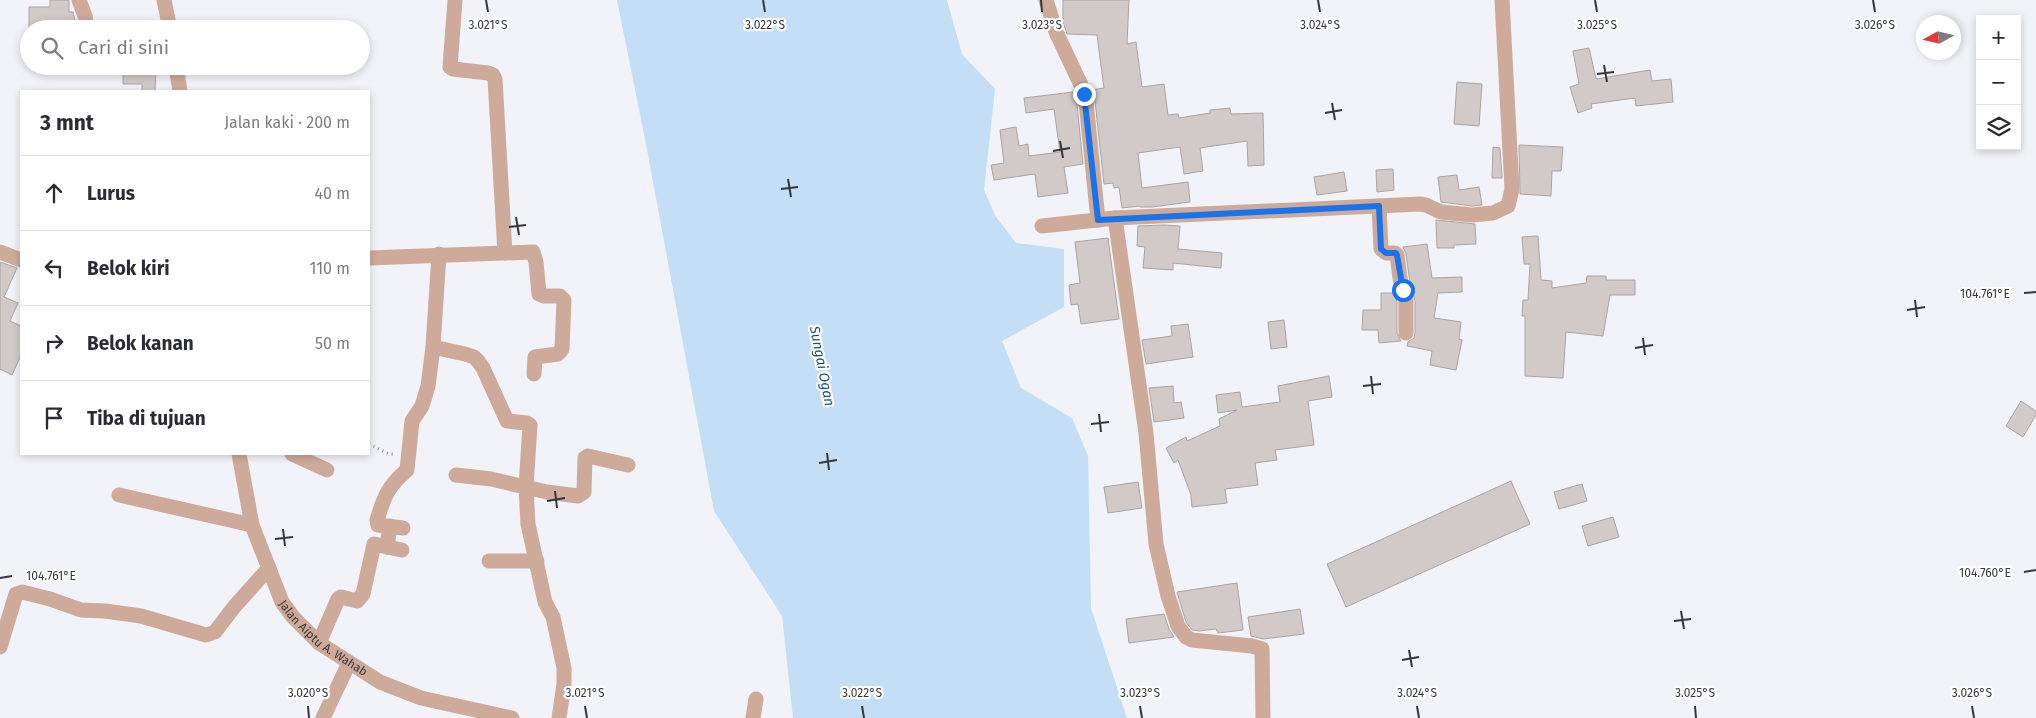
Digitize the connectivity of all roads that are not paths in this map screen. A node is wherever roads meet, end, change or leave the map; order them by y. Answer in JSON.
{"nodes":[{"id":1,"x":79,"y":0,"type":"edge"},
{"id":2,"x":164,"y":0,"type":"edge"},
{"id":3,"x":455,"y":0,"type":"edge"},
{"id":4,"x":1046,"y":0,"type":"edge"},
{"id":5,"x":1502,"y":0,"type":"edge"},
{"id":6,"x":86,"y":20,"type":"edge"},
{"id":7,"x":168,"y":20,"type":"edge"},
{"id":8,"x":177,"y":75,"type":"edge"},
{"id":9,"x":180,"y":90,"type":"edge"},
{"id":10,"x":1379,"y":206,"type":"junction"},
{"id":11,"x":1114,"y":218,"type":"junction"},
{"id":12,"x":1098,"y":220,"type":"junction"},
{"id":13,"x":1042,"y":226,"type":"dead end"},
{"id":14,"x":0,"y":252,"type":"edge"},
{"id":15,"x":505,"y":253,"type":"junction"},
{"id":16,"x":439,"y":254,"type":"junction"},
{"id":17,"x":370,"y":258,"type":"edge"},
{"id":18,"x":20,"y":260,"type":"edge"},
{"id":19,"x":1406,"y":333,"type":"dead end"},
{"id":20,"x":433,"y":347,"type":"junction"},
{"id":21,"x":534,"y":374,"type":"dead end"},
{"id":22,"x":239,"y":455,"type":"edge"},
{"id":23,"x":294,"y":455,"type":"edge"},
{"id":24,"x":628,"y":466,"type":"dead end"},
{"id":25,"x":327,"y":470,"type":"dead end"},
{"id":26,"x":456,"y":475,"type":"dead end"},
{"id":27,"x":526,"y":487,"type":"junction"},
{"id":28,"x":119,"y":495,"type":"dead end"},
{"id":29,"x":252,"y":525,"type":"junction"},
{"id":30,"x":387,"y":547,"type":"junction"},
{"id":31,"x":402,"y":550,"type":"dead end"},
{"id":32,"x":489,"y":561,"type":"dead end"},
{"id":33,"x":537,"y":561,"type":"junction"},
{"id":34,"x":269,"y":568,"type":"junction"},
{"id":35,"x":319,"y":643,"type":"junction"},
{"id":36,"x":0,"y":648,"type":"edge"},
{"id":37,"x":349,"y":663,"type":"junction"},
{"id":38,"x":756,"y":699,"type":"dead end"},
{"id":39,"x":323,"y":718,"type":"edge"},
{"id":40,"x":512,"y":718,"type":"edge"},
{"id":41,"x":558,"y":718,"type":"edge"},
{"id":42,"x":753,"y":718,"type":"edge"},
{"id":43,"x":1263,"y":718,"type":"edge"}],
"edges":[{"from":1,"to":6,"type":"street"},
{"from":2,"to":7,"type":"street"},
{"from":3,"to":15,"type":"street"},
{"from":4,"to":12,"type":"street"},
{"from":5,"to":10,"type":"street"},
{"from":8,"to":9,"type":"street"},
{"from":10,"to":11,"type":"street"},
{"from":10,"to":19,"type":"street"},
{"from":11,"to":12,"type":"street"},
{"from":11,"to":43,"type":"street"},
{"from":12,"to":13,"type":"street"},
{"from":14,"to":18,"type":"street"},
{"from":15,"to":16,"type":"street"},
{"from":15,"to":21,"type":"street"},
{"from":16,"to":17,"type":"street"},
{"from":16,"to":20,"type":"street"},
{"from":20,"to":27,"type":"street"},
{"from":20,"to":30,"type":"street"},
{"from":22,"to":29,"type":"street","name":"Jalan Aiptu A. Wahab"},
{"from":23,"to":25,"type":"street"},
{"from":24,"to":27,"type":"street"},
{"from":26,"to":27,"type":"street"},
{"from":27,"to":33,"type":"street"},
{"from":28,"to":29,"type":"street"},
{"from":29,"to":34,"type":"street","name":"Jalan Aiptu A. Wahab"},
{"from":30,"to":31,"type":"street"},
{"from":30,"to":35,"type":"street"},
{"from":32,"to":33,"type":"street"},
{"from":33,"to":41,"type":"street"},
{"from":34,"to":35,"type":"street","name":"Jalan Aiptu A. Wahab"},
{"from":34,"to":36,"type":"street"},
{"from":35,"to":37,"type":"street","name":"Jalan Aiptu A. Wahab"},
{"from":37,"to":39,"type":"street"},
{"from":37,"to":40,"type":"street","name":"Jalan Aiptu A. Wahab"},
{"from":38,"to":42,"type":"street"}]}
